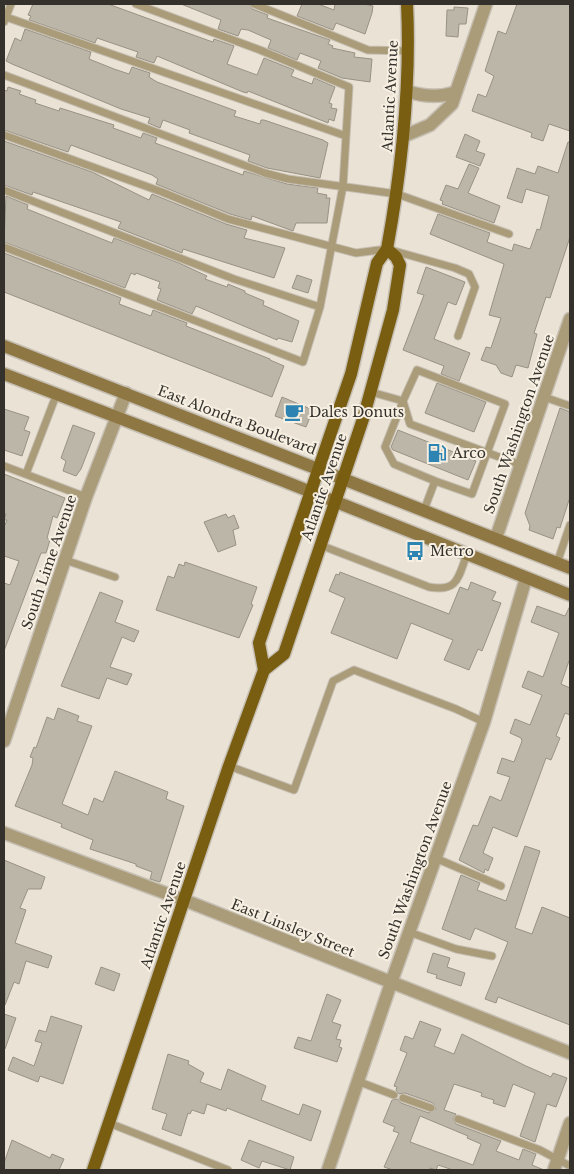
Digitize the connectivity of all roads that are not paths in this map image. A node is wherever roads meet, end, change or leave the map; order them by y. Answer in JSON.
{"nodes":[{"id":1,"x":12,"y":4,"type":"edge"},
{"id":2,"x":136,"y":4,"type":"edge"},
{"id":3,"x":254,"y":4,"type":"edge"},
{"id":4,"x":407,"y":4,"type":"edge"},
{"id":5,"x":486,"y":4,"type":"edge"},
{"id":6,"x":5,"y":19,"type":"edge"},
{"id":7,"x":409,"y":51,"type":"junction"},
{"id":8,"x":4,"y":75,"type":"edge"},
{"id":9,"x":407,"y":91,"type":"junction"},
{"id":10,"x":456,"y":92,"type":"junction"},
{"id":11,"x":4,"y":135,"type":"edge"},
{"id":12,"x":346,"y":136,"type":"junction"},
{"id":13,"x":404,"y":136,"type":"junction"},
{"id":14,"x":343,"y":186,"type":"junction"},
{"id":15,"x":4,"y":190,"type":"edge"},
{"id":16,"x":397,"y":194,"type":"junction"},
{"id":17,"x":509,"y":234,"type":"dead end"},
{"id":18,"x":4,"y":247,"type":"edge"},
{"id":19,"x":332,"y":247,"type":"junction"},
{"id":20,"x":387,"y":249,"type":"junction"},
{"id":21,"x":320,"y":307,"type":"junction"},
{"id":22,"x":570,"y":319,"type":"edge"},
{"id":23,"x":458,"y":336,"type":"dead end"},
{"id":24,"x":4,"y":346,"type":"edge"},
{"id":25,"x":4,"y":374,"type":"edge"},
{"id":26,"x":371,"y":392,"type":"junction"},
{"id":27,"x":57,"y":393,"type":"junction"},
{"id":28,"x":126,"y":393,"type":"junction"},
{"id":29,"x":544,"y":397,"type":"junction"},
{"id":30,"x":404,"y":401,"type":"junction"},
{"id":31,"x":570,"y":406,"type":"edge"},
{"id":32,"x":118,"y":416,"type":"junction"},
{"id":33,"x":488,"y":453,"type":"junction"},
{"id":34,"x":521,"y":465,"type":"junction"},
{"id":35,"x":4,"y":466,"type":"edge"},
{"id":36,"x":318,"y":468,"type":"junction"},
{"id":37,"x":26,"y":474,"type":"junction"},
{"id":38,"x":343,"y":478,"type":"junction"},
{"id":39,"x":435,"y":481,"type":"junction"},
{"id":40,"x":309,"y":492,"type":"junction"},
{"id":41,"x":86,"y":497,"type":"junction"},
{"id":42,"x":334,"y":501,"type":"junction"},
{"id":43,"x":424,"y":510,"type":"junction"},
{"id":44,"x":570,"y":526,"type":"edge"},
{"id":45,"x":496,"y":538,"type":"junction"},
{"id":46,"x":320,"y":545,"type":"junction"},
{"id":47,"x":467,"y":554,"type":"junction"},
{"id":48,"x":65,"y":560,"type":"junction"},
{"id":49,"x":557,"y":563,"type":"junction"},
{"id":50,"x":570,"y":568,"type":"edge"},
{"id":51,"x":115,"y":577,"type":"dead end"},
{"id":52,"x":526,"y":578,"type":"junction"},
{"id":53,"x":570,"y":595,"type":"edge"},
{"id":54,"x":264,"y":670,"type":"junction"},
{"id":55,"x":7,"y":722,"type":"edge"},
{"id":56,"x":484,"y":722,"type":"junction"},
{"id":57,"x":4,"y":742,"type":"edge"},
{"id":58,"x":229,"y":766,"type":"junction"},
{"id":59,"x":4,"y":833,"type":"edge"},
{"id":60,"x":435,"y":858,"type":"junction"},
{"id":61,"x":502,"y":886,"type":"dead end"},
{"id":62,"x":184,"y":900,"type":"junction"},
{"id":63,"x":409,"y":932,"type":"junction"},
{"id":64,"x":492,"y":956,"type":"dead end"},
{"id":65,"x":391,"y":982,"type":"junction"},
{"id":66,"x":570,"y":1053,"type":"edge"},
{"id":67,"x":358,"y":1081,"type":"junction"},
{"id":68,"x":394,"y":1095,"type":"dead end"},
{"id":69,"x":403,"y":1098,"type":"dead end"},
{"id":70,"x":431,"y":1108,"type":"dead end"},
{"id":71,"x":458,"y":1119,"type":"dead end"},
{"id":72,"x":109,"y":1123,"type":"junction"},
{"id":73,"x":570,"y":1123,"type":"edge"},
{"id":74,"x":556,"y":1166,"type":"edge"},
{"id":75,"x":570,"y":1166,"type":"edge"},
{"id":76,"x":93,"y":1170,"type":"edge"},
{"id":77,"x":228,"y":1170,"type":"edge"},
{"id":78,"x":328,"y":1170,"type":"edge"}],
"edges":[{"from":1,"to":6,"type":"lane"},
{"from":2,"to":12,"type":"lane"},
{"from":3,"to":7,"type":"lane"},
{"from":4,"to":7,"type":"main road","name":"Atlantic Avenue"},
{"from":5,"to":10,"type":"street"},
{"from":6,"to":12,"type":"lane"},
{"from":7,"to":9,"type":"main road","name":"Atlantic Avenue"},
{"from":8,"to":14,"type":"lane"},
{"from":9,"to":10,"type":"street"},
{"from":9,"to":13,"type":"main road","name":"Atlantic Avenue"},
{"from":10,"to":13,"type":"street"},
{"from":11,"to":19,"type":"lane"},
{"from":12,"to":14,"type":"lane"},
{"from":13,"to":16,"type":"main road","name":"Atlantic Avenue"},
{"from":14,"to":16,"type":"lane"},
{"from":14,"to":19,"type":"lane"},
{"from":15,"to":21,"type":"lane"},
{"from":16,"to":17,"type":"lane"},
{"from":16,"to":20,"type":"main road","name":"Atlantic Avenue"},
{"from":18,"to":21,"type":"lane"},
{"from":19,"to":20,"type":"lane"},
{"from":19,"to":21,"type":"lane"},
{"from":20,"to":23,"type":"lane"},
{"from":20,"to":26,"type":"main road","name":"Atlantic Avenue"},
{"from":20,"to":36,"type":"main road","name":"Atlantic Avenue"},
{"from":22,"to":29,"type":"street","name":"South Washington Avenue"},
{"from":24,"to":28,"type":"main road","name":"East Alondra Boulevard"},
{"from":25,"to":27,"type":"main road"},
{"from":26,"to":30,"type":"lane"},
{"from":26,"to":38,"type":"main road","name":"Atlantic Avenue"},
{"from":27,"to":32,"type":"main road"},
{"from":27,"to":37,"type":"lane"},
{"from":28,"to":32,"type":"street","name":"South Lime Avenue"},
{"from":28,"to":36,"type":"main road","name":"East Alondra Boulevard"},
{"from":29,"to":31,"type":"lane"},
{"from":29,"to":34,"type":"street","name":"South Washington Avenue"},
{"from":30,"to":33,"type":"lane"},
{"from":30,"to":33,"type":"lane"},
{"from":30,"to":39,"type":"lane"},
{"from":32,"to":40,"type":"main road"},
{"from":32,"to":41,"type":"street","name":"South Lime Avenue"},
{"from":33,"to":34,"type":"lane"},
{"from":33,"to":39,"type":"lane"},
{"from":34,"to":45,"type":"street","name":"South Washington Avenue"},
{"from":35,"to":37,"type":"lane"},
{"from":36,"to":38,"type":"main road","name":"East Alondra Boulevard"},
{"from":36,"to":40,"type":"main road","name":"Atlantic Avenue"},
{"from":37,"to":41,"type":"lane"},
{"from":38,"to":42,"type":"main road","name":"Atlantic Avenue"},
{"from":38,"to":43,"type":"main road","name":"East Alondra Boulevard"},
{"from":39,"to":43,"type":"lane"},
{"from":40,"to":42,"type":"main road"},
{"from":40,"to":54,"type":"main road","name":"Atlantic Avenue"},
{"from":41,"to":48,"type":"street","name":"South Lime Avenue"},
{"from":42,"to":46,"type":"main road","name":"Atlantic Avenue"},
{"from":42,"to":47,"type":"main road"},
{"from":43,"to":45,"type":"main road","name":"East Alondra Boulevard"},
{"from":44,"to":49,"type":"lane"},
{"from":45,"to":49,"type":"main road","name":"East Alondra Boulevard"},
{"from":46,"to":47,"type":"lane"},
{"from":46,"to":54,"type":"main road","name":"Atlantic Avenue"},
{"from":47,"to":52,"type":"main road"},
{"from":48,"to":51,"type":"lane"},
{"from":48,"to":55,"type":"street","name":"South Lime Avenue"},
{"from":49,"to":50,"type":"main road","name":"East Alondra Boulevard"},
{"from":52,"to":53,"type":"main road"},
{"from":52,"to":56,"type":"street","name":"South Washington Avenue"},
{"from":54,"to":58,"type":"main road","name":"Atlantic Avenue"},
{"from":55,"to":57,"type":"street","name":"South Lime Avenue"},
{"from":56,"to":58,"type":"lane"},
{"from":56,"to":60,"type":"street","name":"South Washington Avenue"},
{"from":58,"to":62,"type":"main road","name":"Atlantic Avenue"},
{"from":59,"to":62,"type":"street","name":"East Linsley Street"},
{"from":60,"to":61,"type":"lane"},
{"from":60,"to":63,"type":"street","name":"South Washington Avenue"},
{"from":62,"to":65,"type":"street","name":"East Linsley Street"},
{"from":62,"to":72,"type":"main road","name":"Atlantic Avenue"},
{"from":63,"to":64,"type":"lane"},
{"from":63,"to":65,"type":"street","name":"South Washington Avenue"},
{"from":65,"to":66,"type":"street","name":"East Linsley Street"},
{"from":65,"to":67,"type":"street","name":"South Washington Avenue"},
{"from":67,"to":68,"type":"lane"},
{"from":67,"to":78,"type":"street","name":"South Washington Avenue"},
{"from":69,"to":70,"type":"lane"},
{"from":71,"to":74,"type":"lane"},
{"from":72,"to":76,"type":"main road","name":"Atlantic Avenue"},
{"from":72,"to":77,"type":"lane"},
{"from":73,"to":74,"type":"street"},
{"from":74,"to":75,"type":"lane"}]}
